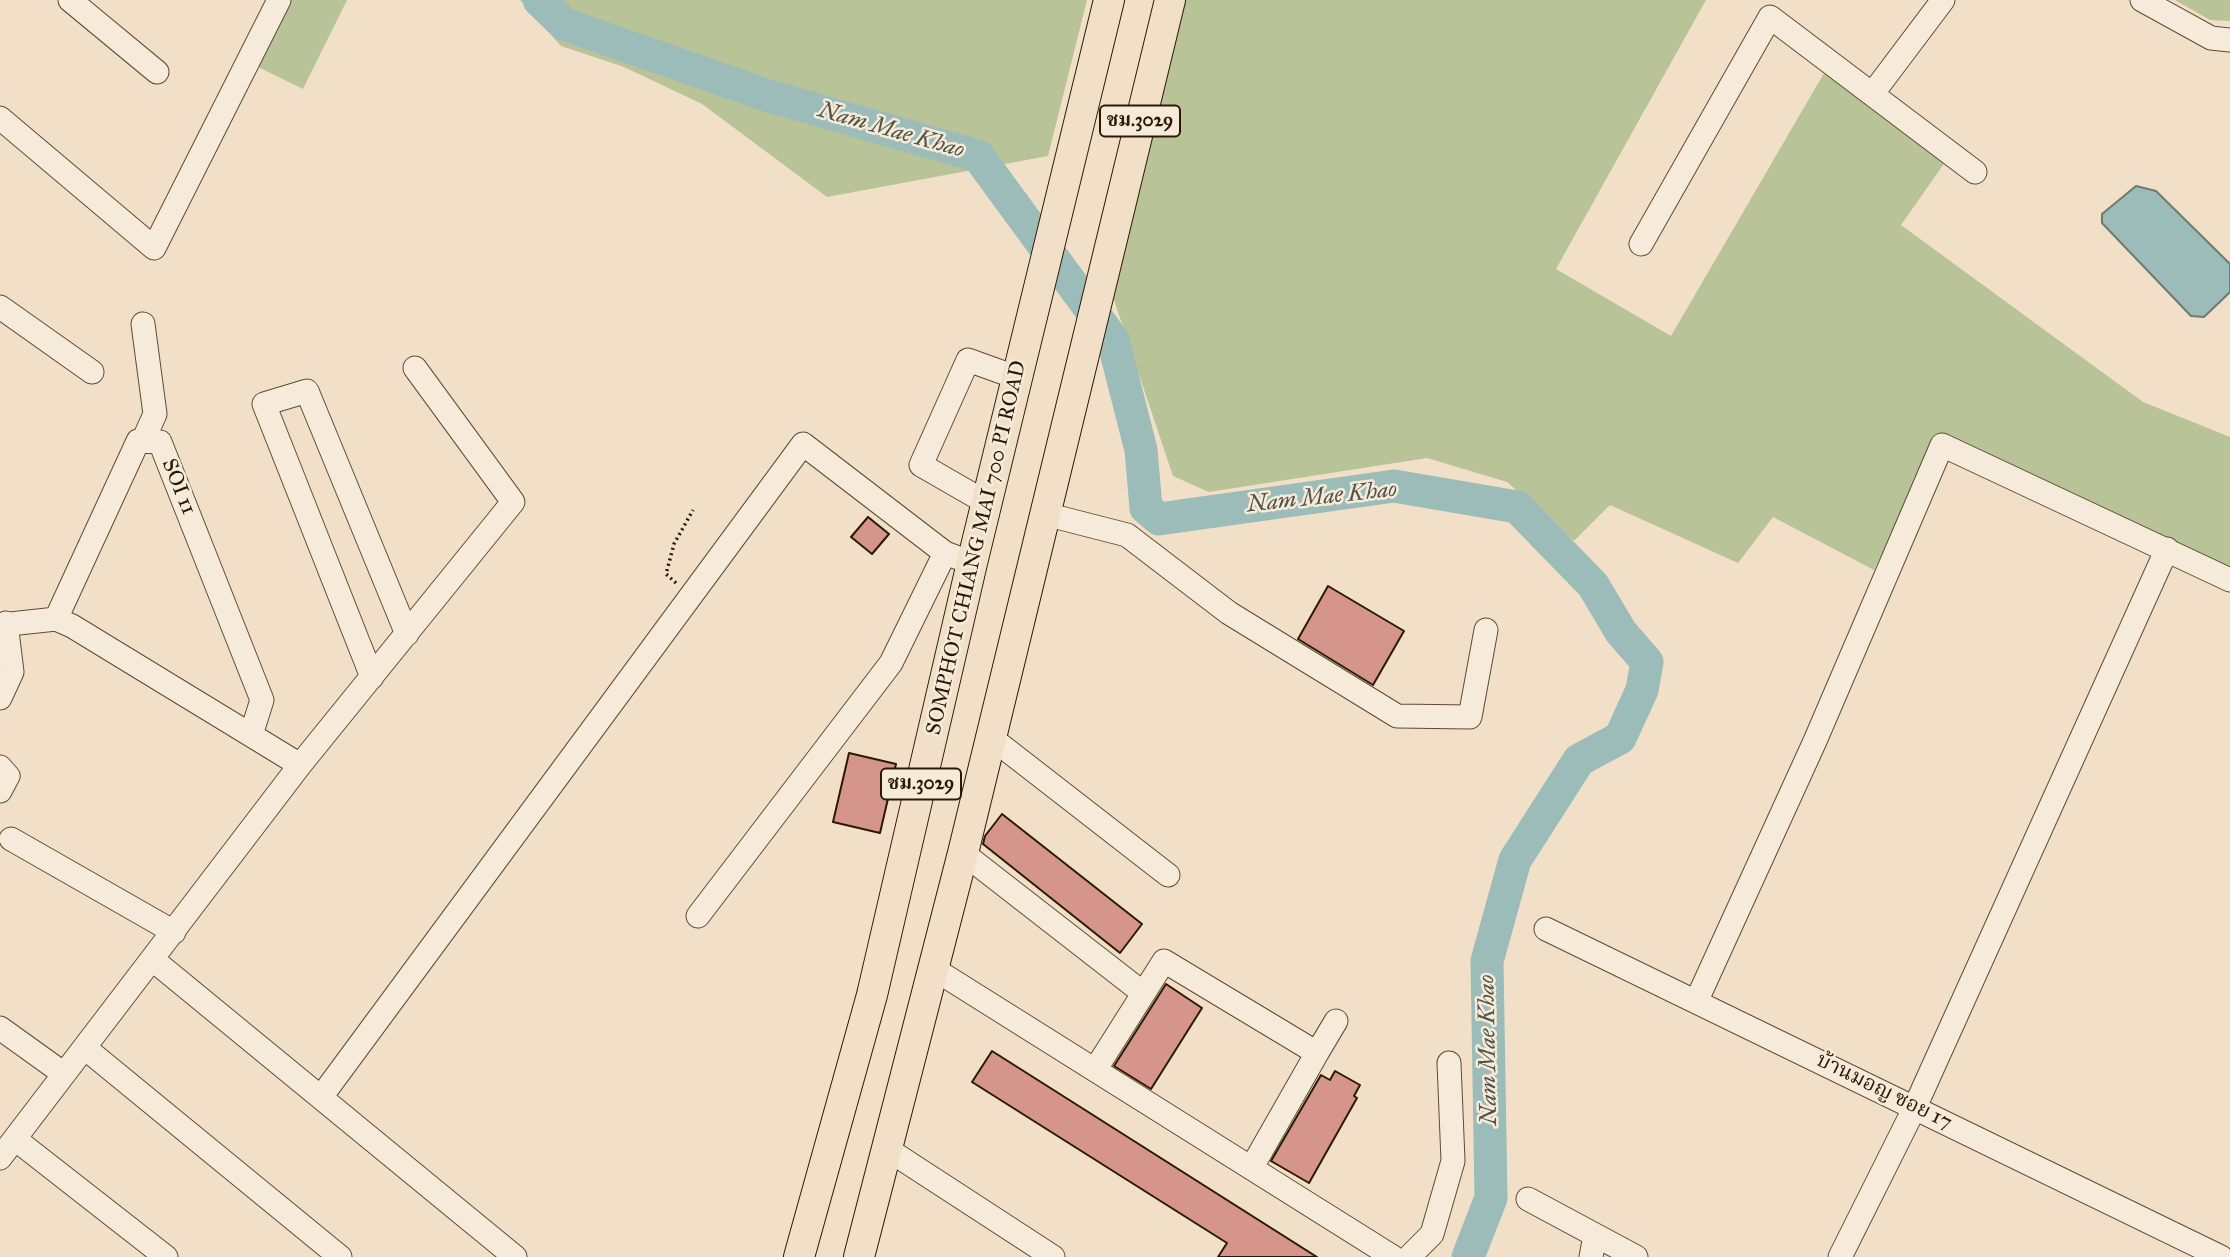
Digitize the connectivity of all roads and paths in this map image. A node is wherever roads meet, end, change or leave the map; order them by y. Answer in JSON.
{"nodes":[{"id":1,"x":70,"y":0,"type":"edge"},
{"id":2,"x":279,"y":0,"type":"edge"},
{"id":3,"x":1110,"y":0,"type":"edge"},
{"id":4,"x":1170,"y":0,"type":"edge"},
{"id":5,"x":1942,"y":0,"type":"edge"},
{"id":6,"x":2142,"y":0,"type":"edge"},
{"id":7,"x":2230,"y":40,"type":"edge"},
{"id":8,"x":157,"y":72,"type":"dead end"},
{"id":9,"x":1873,"y":93,"type":"junction"},
{"id":10,"x":0,"y":118,"type":"edge"},
{"id":11,"x":1975,"y":172,"type":"dead end"},
{"id":12,"x":1641,"y":244,"type":"dead end"},
{"id":13,"x":0,"y":307,"type":"edge"},
{"id":14,"x":143,"y":324,"type":"dead end"},
{"id":15,"x":415,"y":368,"type":"dead end"},
{"id":16,"x":92,"y":372,"type":"dead end"},
{"id":17,"x":1017,"y":378,"type":"junction"},
{"id":18,"x":144,"y":441,"type":"junction"},
{"id":19,"x":987,"y":503,"type":"junction"},
{"id":20,"x":693,"y":510,"type":"dead end"},
{"id":21,"x":1045,"y":514,"type":"junction"},
{"id":22,"x":2167,"y":549,"type":"junction"},
{"id":23,"x":959,"y":558,"type":"junction"},
{"id":24,"x":2230,"y":580,"type":"edge"},
{"id":25,"x":691,"y":595,"type":"junction"},
{"id":26,"x":56,"y":619,"type":"junction"},
{"id":27,"x":3,"y":624,"type":"edge"},
{"id":28,"x":1486,"y":630,"type":"dead end"},
{"id":29,"x":407,"y":634,"type":"junction"},
{"id":30,"x":372,"y":677,"type":"junction"},
{"id":31,"x":0,"y":698,"type":"edge"},
{"id":32,"x":251,"y":735,"type":"junction"},
{"id":33,"x":989,"y":736,"type":"junction"},
{"id":34,"x":300,"y":765,"type":"junction"},
{"id":35,"x":0,"y":767,"type":"edge"},
{"id":36,"x":0,"y":791,"type":"edge"},
{"id":37,"x":11,"y":839,"type":"dead end"},
{"id":38,"x":963,"y":853,"type":"junction"},
{"id":39,"x":1168,"y":875,"type":"dead end"},
{"id":40,"x":698,"y":916,"type":"dead end"},
{"id":41,"x":1546,"y":929,"type":"dead end"},
{"id":42,"x":173,"y":932,"type":"junction"},
{"id":43,"x":152,"y":959,"type":"junction"},
{"id":44,"x":934,"y":969,"type":"junction"},
{"id":45,"x":1143,"y":993,"type":"junction"},
{"id":46,"x":1696,"y":1002,"type":"junction"},
{"id":47,"x":1336,"y":1021,"type":"dead end"},
{"id":48,"x":0,"y":1028,"type":"edge"},
{"id":49,"x":85,"y":1048,"type":"junction"},
{"id":50,"x":1317,"y":1054,"type":"junction"},
{"id":51,"x":1449,"y":1063,"type":"dead end"},
{"id":52,"x":1095,"y":1070,"type":"junction"},
{"id":53,"x":64,"y":1074,"type":"junction"},
{"id":54,"x":321,"y":1097,"type":"junction"},
{"id":55,"x":1915,"y":1107,"type":"junction"},
{"id":56,"x":15,"y":1139,"type":"junction"},
{"id":57,"x":887,"y":1149,"type":"junction"},
{"id":58,"x":0,"y":1158,"type":"edge"},
{"id":59,"x":1252,"y":1167,"type":"junction"},
{"id":60,"x":1528,"y":1199,"type":"dead end"},
{"id":61,"x":1593,"y":1246,"type":"edge"},
{"id":62,"x":166,"y":1257,"type":"edge"},
{"id":63,"x":340,"y":1257,"type":"edge"},
{"id":64,"x":515,"y":1257,"type":"edge"},
{"id":65,"x":799,"y":1257,"type":"edge"},
{"id":66,"x":859,"y":1257,"type":"edge"},
{"id":67,"x":1053,"y":1257,"type":"edge"},
{"id":68,"x":1393,"y":1257,"type":"edge"},
{"id":69,"x":1409,"y":1257,"type":"edge"},
{"id":70,"x":1636,"y":1257,"type":"edge"},
{"id":71,"x":1840,"y":1257,"type":"edge"},
{"id":72,"x":2221,"y":1257,"type":"edge"}],
"edges":[{"from":1,"to":8,"type":"street"},
{"from":2,"to":10,"type":"street"},
{"from":3,"to":17,"type":"main road","name":"SOMPHOT CHIANG MAI 700 PI ROAD","number":"ชม.3029"},
{"from":4,"to":21,"type":"main road","number":"ชม.3029"},
{"from":5,"to":9,"type":"street"},
{"from":6,"to":7,"type":"street"},
{"from":9,"to":11,"type":"street"},
{"from":9,"to":12,"type":"street"},
{"from":13,"to":16,"type":"street"},
{"from":14,"to":18,"type":"street"},
{"from":15,"to":29,"type":"street"},
{"from":17,"to":19,"type":"main road","name":"SOMPHOT CHIANG MAI 700 PI ROAD","number":"ชม.3029"},
{"from":17,"to":19,"type":"street"},
{"from":18,"to":26,"type":"street","name":"SOI 11"},
{"from":18,"to":32,"type":"street","name":"SOI 11"},
{"from":19,"to":23,"type":"main road","name":"SOMPHOT CHIANG MAI 700 PI ROAD","number":"ชม.3029"},
{"from":20,"to":25,"type":"path"},
{"from":21,"to":28,"type":"street"},
{"from":21,"to":33,"type":"main road","number":"ชม.3029"},
{"from":22,"to":24,"type":"street"},
{"from":22,"to":46,"type":"street"},
{"from":22,"to":55,"type":"street"},
{"from":23,"to":25,"type":"street"},
{"from":23,"to":40,"type":"street"},
{"from":23,"to":65,"type":"main road","name":"SOMPHOT CHIANG MAI 700 PI ROAD","number":"ชม.3029"},
{"from":25,"to":54,"type":"street"},
{"from":26,"to":27,"type":"street"},
{"from":26,"to":32,"type":"street"},
{"from":27,"to":31,"type":"street"},
{"from":29,"to":30,"type":"street"},
{"from":29,"to":30,"type":"street"},
{"from":30,"to":34,"type":"street"},
{"from":32,"to":34,"type":"street"},
{"from":33,"to":38,"type":"main road","number":"ชม.3029"},
{"from":33,"to":39,"type":"street"},
{"from":34,"to":42,"type":"street"},
{"from":35,"to":36,"type":"street"},
{"from":37,"to":42,"type":"street"},
{"from":38,"to":44,"type":"main road","number":"ชม.3029"},
{"from":38,"to":45,"type":"street"},
{"from":41,"to":46,"type":"street","name":"บ้านมอญ ซอย 17"},
{"from":42,"to":43,"type":"street"},
{"from":43,"to":49,"type":"street"},
{"from":43,"to":54,"type":"street"},
{"from":44,"to":52,"type":"street"},
{"from":44,"to":57,"type":"main road","number":"ชม.3029"},
{"from":45,"to":50,"type":"street"},
{"from":45,"to":52,"type":"street"},
{"from":46,"to":55,"type":"street","name":"บ้านมอญ ซอย 17"},
{"from":47,"to":50,"type":"street"},
{"from":48,"to":53,"type":"street"},
{"from":49,"to":53,"type":"street"},
{"from":49,"to":63,"type":"street"},
{"from":50,"to":59,"type":"street"},
{"from":51,"to":69,"type":"street"},
{"from":52,"to":59,"type":"street"},
{"from":53,"to":56,"type":"street"},
{"from":54,"to":64,"type":"street"},
{"from":55,"to":71,"type":"street"},
{"from":55,"to":72,"type":"street","name":"บ้านมอญ ซอย 17"},
{"from":56,"to":58,"type":"street"},
{"from":56,"to":62,"type":"street"},
{"from":57,"to":66,"type":"main road","number":"ชม.3029"},
{"from":57,"to":67,"type":"street"},
{"from":59,"to":68,"type":"street"},
{"from":60,"to":61,"type":"street"},
{"from":61,"to":70,"type":"street"}]}
